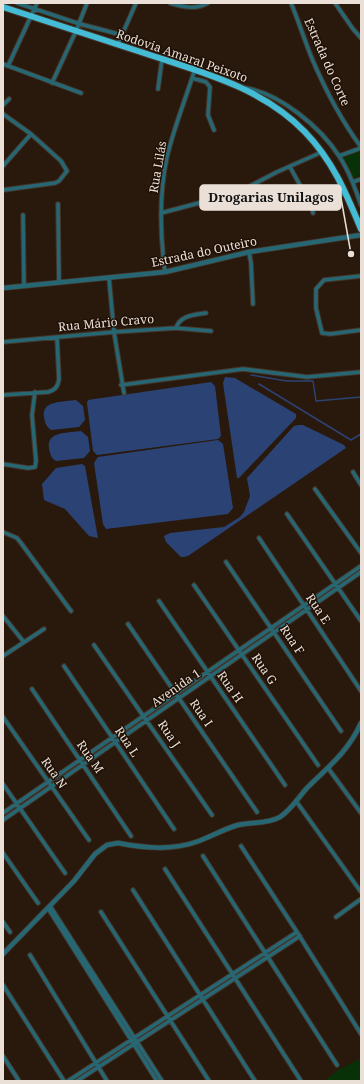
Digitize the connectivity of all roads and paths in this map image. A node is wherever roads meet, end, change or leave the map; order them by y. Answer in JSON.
{"nodes":[{"id":1,"x":17,"y":3,"type":"edge"},
{"id":2,"x":37,"y":3,"type":"edge"},
{"id":3,"x":88,"y":3,"type":"edge"},
{"id":4,"x":136,"y":3,"type":"edge"},
{"id":5,"x":170,"y":3,"type":"edge"},
{"id":6,"x":208,"y":3,"type":"edge"},
{"id":7,"x":291,"y":3,"type":"edge"},
{"id":8,"x":335,"y":3,"type":"edge"},
{"id":9,"x":3,"y":7,"type":"edge"},
{"id":10,"x":34,"y":10,"type":"junction"},
{"id":11,"x":31,"y":16,"type":"junction"},
{"id":12,"x":80,"y":24,"type":"junction"},
{"id":13,"x":76,"y":31,"type":"junction"},
{"id":14,"x":122,"y":35,"type":"junction"},
{"id":15,"x":361,"y":38,"type":"edge"},
{"id":16,"x":118,"y":44,"type":"junction"},
{"id":17,"x":162,"y":59,"type":"junction"},
{"id":18,"x":3,"y":64,"type":"edge"},
{"id":19,"x":8,"y":66,"type":"junction"},
{"id":20,"x":195,"y":69,"type":"junction"},
{"id":21,"x":192,"y":78,"type":"junction"},
{"id":22,"x":52,"y":83,"type":"junction"},
{"id":23,"x":243,"y":88,"type":"junction"},
{"id":24,"x":158,"y":89,"type":"dead end"},
{"id":25,"x":81,"y":93,"type":"dead end"},
{"id":26,"x":9,"y":99,"type":"dead end"},
{"id":27,"x":3,"y":105,"type":"edge"},
{"id":28,"x":3,"y":114,"type":"edge"},
{"id":29,"x":214,"y":130,"type":"dead end"},
{"id":30,"x":31,"y":134,"type":"junction"},
{"id":31,"x":361,"y":148,"type":"edge"},
{"id":32,"x":322,"y":152,"type":"junction"},
{"id":33,"x":339,"y":156,"type":"junction"},
{"id":34,"x":3,"y":166,"type":"edge"},
{"id":35,"x":290,"y":167,"type":"junction"},
{"id":36,"x":361,"y":179,"type":"edge"},
{"id":37,"x":353,"y":182,"type":"junction"},
{"id":38,"x":250,"y":186,"type":"dead end"},
{"id":39,"x":3,"y":190,"type":"edge"},
{"id":40,"x":346,"y":193,"type":"junction"},
{"id":41,"x":214,"y":199,"type":"dead end"},
{"id":42,"x":58,"y":204,"type":"dead end"},
{"id":43,"x":361,"y":205,"type":"edge"},
{"id":44,"x":312,"y":207,"type":"junction"},
{"id":45,"x":161,"y":213,"type":"junction"},
{"id":46,"x":313,"y":213,"type":"dead end"},
{"id":47,"x":23,"y":215,"type":"dead end"},
{"id":48,"x":361,"y":229,"type":"edge"},
{"id":49,"x":361,"y":235,"type":"edge"},
{"id":50,"x":250,"y":252,"type":"junction"},
{"id":51,"x":165,"y":272,"type":"junction"},
{"id":52,"x":361,"y":276,"type":"edge"},
{"id":53,"x":109,"y":278,"type":"junction"},
{"id":54,"x":59,"y":282,"type":"junction"},
{"id":55,"x":24,"y":286,"type":"junction"},
{"id":56,"x":3,"y":288,"type":"edge"},
{"id":57,"x":253,"y":304,"type":"dead end"},
{"id":58,"x":206,"y":313,"type":"dead end"},
{"id":59,"x":176,"y":328,"type":"junction"},
{"id":60,"x":361,"y":330,"type":"edge"},
{"id":61,"x":211,"y":331,"type":"dead end"},
{"id":62,"x":114,"y":332,"type":"junction"},
{"id":63,"x":57,"y":338,"type":"junction"},
{"id":64,"x":3,"y":342,"type":"edge"},
{"id":65,"x":361,"y":372,"type":"edge"},
{"id":66,"x":122,"y":385,"type":"junction"},
{"id":67,"x":35,"y":392,"type":"junction"},
{"id":68,"x":124,"y":392,"type":"dead end"},
{"id":69,"x":3,"y":395,"type":"edge"},
{"id":70,"x":3,"y":464,"type":"edge"},
{"id":71,"x":353,"y":472,"type":"dead end"},
{"id":72,"x":361,"y":485,"type":"edge"},
{"id":73,"x":316,"y":489,"type":"dead end"},
{"id":74,"x":287,"y":514,"type":"dead end"},
{"id":75,"x":3,"y":532,"type":"edge"},
{"id":76,"x":259,"y":538,"type":"dead end"},
{"id":77,"x":361,"y":553,"type":"edge"},
{"id":78,"x":226,"y":562,"type":"dead end"},
{"id":79,"x":361,"y":566,"type":"edge"},
{"id":80,"x":361,"y":572,"type":"edge"},
{"id":81,"x":194,"y":585,"type":"dead end"},
{"id":82,"x":335,"y":585,"type":"junction"},
{"id":83,"x":338,"y":589,"type":"junction"},
{"id":84,"x":159,"y":601,"type":"dead end"},
{"id":85,"x":304,"y":606,"type":"junction"},
{"id":86,"x":307,"y":610,"type":"junction"},
{"id":87,"x":71,"y":611,"type":"dead end"},
{"id":88,"x":3,"y":616,"type":"edge"},
{"id":89,"x":361,"y":621,"type":"edge"},
{"id":90,"x":128,"y":624,"type":"dead end"},
{"id":91,"x":44,"y":629,"type":"dead end"},
{"id":92,"x":273,"y":630,"type":"junction"},
{"id":93,"x":23,"y":641,"type":"junction"},
{"id":94,"x":94,"y":645,"type":"dead end"},
{"id":95,"x":240,"y":651,"type":"junction"},
{"id":96,"x":243,"y":654,"type":"junction"},
{"id":97,"x":3,"y":656,"type":"edge"},
{"id":98,"x":64,"y":666,"type":"dead end"},
{"id":99,"x":208,"y":672,"type":"junction"},
{"id":100,"x":211,"y":676,"type":"junction"},
{"id":101,"x":32,"y":689,"type":"dead end"},
{"id":102,"x":361,"y":691,"type":"edge"},
{"id":103,"x":175,"y":693,"type":"junction"},
{"id":104,"x":179,"y":699,"type":"junction"},
{"id":105,"x":144,"y":716,"type":"junction"},
{"id":106,"x":3,"y":717,"type":"edge"},
{"id":107,"x":147,"y":721,"type":"junction"},
{"id":108,"x":361,"y":723,"type":"edge"},
{"id":109,"x":341,"y":731,"type":"dead end"},
{"id":110,"x":360,"y":732,"type":"edge"},
{"id":111,"x":112,"y":737,"type":"junction"},
{"id":112,"x":116,"y":742,"type":"junction"},
{"id":113,"x":79,"y":760,"type":"junction"},
{"id":114,"x":83,"y":764,"type":"junction"},
{"id":115,"x":318,"y":764,"type":"dead end"},
{"id":116,"x":328,"y":768,"type":"junction"},
{"id":117,"x":48,"y":782,"type":"junction"},
{"id":118,"x":3,"y":784,"type":"edge"},
{"id":119,"x":285,"y":785,"type":"dead end"},
{"id":120,"x":51,"y":786,"type":"junction"},
{"id":121,"x":296,"y":801,"type":"junction"},
{"id":122,"x":16,"y":803,"type":"junction"},
{"id":123,"x":20,"y":808,"type":"junction"},
{"id":124,"x":257,"y":812,"type":"dead end"},
{"id":125,"x":3,"y":813,"type":"edge"},
{"id":126,"x":361,"y":813,"type":"edge"},
{"id":127,"x":212,"y":815,"type":"dead end"},
{"id":128,"x":3,"y":820,"type":"edge"},
{"id":129,"x":174,"y":829,"type":"dead end"},
{"id":130,"x":132,"y":836,"type":"dead end"},
{"id":131,"x":88,"y":840,"type":"dead end"},
{"id":132,"x":241,"y":846,"type":"dead end"},
{"id":133,"x":3,"y":853,"type":"edge"},
{"id":134,"x":203,"y":856,"type":"dead end"},
{"id":135,"x":165,"y":869,"type":"dead end"},
{"id":136,"x":65,"y":873,"type":"dead end"},
{"id":137,"x":133,"y":890,"type":"dead end"},
{"id":138,"x":361,"y":892,"type":"edge"},
{"id":139,"x":361,"y":900,"type":"edge"},
{"id":140,"x":38,"y":903,"type":"dead end"},
{"id":141,"x":49,"y":907,"type":"junction"},
{"id":142,"x":101,"y":912,"type":"dead end"},
{"id":143,"x":336,"y":917,"type":"dead end"},
{"id":144,"x":3,"y":922,"type":"edge"},
{"id":145,"x":10,"y":932,"type":"dead end"},
{"id":146,"x":297,"y":932,"type":"junction"},
{"id":147,"x":300,"y":936,"type":"junction"},
{"id":148,"x":265,"y":953,"type":"junction"},
{"id":149,"x":3,"y":954,"type":"edge"},
{"id":150,"x":30,"y":955,"type":"dead end"},
{"id":151,"x":267,"y":957,"type":"junction"},
{"id":152,"x":233,"y":976,"type":"junction"},
{"id":153,"x":3,"y":985,"type":"edge"},
{"id":154,"x":200,"y":996,"type":"junction"},
{"id":155,"x":203,"y":1000,"type":"junction"},
{"id":156,"x":169,"y":1018,"type":"junction"},
{"id":157,"x":361,"y":1034,"type":"edge"},
{"id":158,"x":132,"y":1038,"type":"junction"},
{"id":159,"x":135,"y":1043,"type":"junction"},
{"id":160,"x":3,"y":1056,"type":"edge"},
{"id":161,"x":97,"y":1065,"type":"junction"},
{"id":162,"x":336,"y":1065,"type":"dead end"},
{"id":163,"x":155,"y":1074,"type":"junction"},
{"id":164,"x":19,"y":1081,"type":"edge"},
{"id":165,"x":64,"y":1081,"type":"edge"},
{"id":166,"x":68,"y":1081,"type":"edge"},
{"id":167,"x":77,"y":1081,"type":"edge"},
{"id":168,"x":107,"y":1081,"type":"edge"},
{"id":169,"x":157,"y":1081,"type":"edge"},
{"id":170,"x":162,"y":1081,"type":"edge"},
{"id":171,"x":209,"y":1081,"type":"edge"},
{"id":172,"x":255,"y":1081,"type":"edge"},
{"id":173,"x":301,"y":1081,"type":"edge"}],
"edges":[{"from":1,"to":10,"type":"street"},
{"from":2,"to":10,"type":"street"},
{"from":3,"to":12,"type":"street"},
{"from":4,"to":14,"type":"street"},
{"from":5,"to":6,"type":"street"},
{"from":7,"to":31,"type":"street","name":"Estrada do Corte"},
{"from":8,"to":15,"type":"street"},
{"from":9,"to":11,"type":"highway","name":"Rodovia Amaral Peixoto"},
{"from":10,"to":11,"type":"street"},
{"from":10,"to":12,"type":"street"},
{"from":11,"to":13,"type":"highway","name":"Rodovia Amaral Peixoto"},
{"from":11,"to":19,"type":"street"},
{"from":12,"to":13,"type":"street"},
{"from":12,"to":14,"type":"street"},
{"from":13,"to":16,"type":"highway","name":"Rodovia Amaral Peixoto"},
{"from":13,"to":22,"type":"street"},
{"from":14,"to":16,"type":"street"},
{"from":16,"to":17,"type":"highway","name":"Rodovia Amaral Peixoto"},
{"from":17,"to":20,"type":"highway","name":"Rodovia Amaral Peixoto"},
{"from":17,"to":24,"type":"street"},
{"from":18,"to":19,"type":"street"},
{"from":19,"to":22,"type":"street"},
{"from":20,"to":21,"type":"street","name":"Rua Lilás"},
{"from":20,"to":23,"type":"highway","name":"Rodovia Amaral Peixoto"},
{"from":21,"to":29,"type":"street"},
{"from":21,"to":45,"type":"street","name":"Rua Lilás"},
{"from":22,"to":25,"type":"street"},
{"from":23,"to":32,"type":"highway","name":"Rodovia Amaral Peixoto"},
{"from":23,"to":33,"type":"street"},
{"from":26,"to":27,"type":"street"},
{"from":28,"to":30,"type":"street"},
{"from":30,"to":34,"type":"street"},
{"from":30,"to":39,"type":"street"},
{"from":31,"to":33,"type":"street","name":"Estrada do Corte"},
{"from":32,"to":35,"type":"street"},
{"from":32,"to":40,"type":"highway","name":"Rodovia Amaral Peixoto"},
{"from":33,"to":37,"type":"street"},
{"from":35,"to":38,"type":"street"},
{"from":35,"to":44,"type":"street"},
{"from":36,"to":37,"type":"street"},
{"from":37,"to":43,"type":"street"},
{"from":40,"to":44,"type":"street"},
{"from":40,"to":48,"type":"highway","name":"Rodovia Amaral Peixoto"},
{"from":41,"to":45,"type":"street"},
{"from":42,"to":54,"type":"street"},
{"from":44,"to":46,"type":"street"},
{"from":45,"to":51,"type":"street","name":"Rua Lilás"},
{"from":47,"to":55,"type":"street"},
{"from":49,"to":50,"type":"street","name":"Estrada do Outeiro"},
{"from":50,"to":51,"type":"street","name":"Estrada do Outeiro"},
{"from":50,"to":57,"type":"street"},
{"from":51,"to":53,"type":"street","name":"Estrada do Outeiro"},
{"from":52,"to":60,"type":"street"},
{"from":53,"to":54,"type":"street","name":"Estrada do Outeiro"},
{"from":53,"to":62,"type":"street"},
{"from":54,"to":55,"type":"street","name":"Estrada do Outeiro"},
{"from":55,"to":56,"type":"street","name":"Estrada do Outeiro"},
{"from":58,"to":59,"type":"street"},
{"from":59,"to":61,"type":"street","name":"Rua Mário Cravo"},
{"from":59,"to":62,"type":"street","name":"Rua Mário Cravo"},
{"from":62,"to":63,"type":"street","name":"Rua Mário Cravo"},
{"from":62,"to":66,"type":"street"},
{"from":63,"to":64,"type":"street","name":"Rua Mário Cravo"},
{"from":63,"to":67,"type":"street"},
{"from":65,"to":66,"type":"street"},
{"from":66,"to":68,"type":"street"},
{"from":67,"to":69,"type":"street"},
{"from":67,"to":70,"type":"street"},
{"from":71,"to":72,"type":"street"},
{"from":73,"to":77,"type":"street"},
{"from":74,"to":82,"type":"street"},
{"from":75,"to":87,"type":"street"},
{"from":76,"to":85,"type":"street","name":"Rua E"},
{"from":78,"to":92,"type":"street","name":"Rua F"},
{"from":79,"to":82,"type":"street","name":"Avenida 1"},
{"from":80,"to":83,"type":"street","name":"Avenida 1"},
{"from":81,"to":95,"type":"street","name":"Rua G"},
{"from":82,"to":83,"type":"street"},
{"from":82,"to":85,"type":"street","name":"Avenida 1"},
{"from":83,"to":86,"type":"street","name":"Avenida 1"},
{"from":83,"to":89,"type":"street"},
{"from":84,"to":99,"type":"street","name":"Rua H"},
{"from":85,"to":86,"type":"street","name":"Rua E"},
{"from":85,"to":92,"type":"street","name":"Avenida 1"},
{"from":86,"to":92,"type":"street","name":"Avenida 1"},
{"from":86,"to":102,"type":"street","name":"Rua E"},
{"from":88,"to":93,"type":"street"},
{"from":90,"to":103,"type":"street","name":"Rua I"},
{"from":91,"to":93,"type":"street"},
{"from":92,"to":95,"type":"street","name":"Avenida 1"},
{"from":92,"to":96,"type":"street","name":"Avenida 1"},
{"from":92,"to":109,"type":"street","name":"Rua F"},
{"from":93,"to":97,"type":"street"},
{"from":94,"to":105,"type":"street","name":"Rua J"},
{"from":95,"to":96,"type":"street","name":"Rua G"},
{"from":95,"to":99,"type":"street","name":"Avenida 1"},
{"from":96,"to":100,"type":"street","name":"Avenida 1"},
{"from":96,"to":115,"type":"street","name":"Rua G"},
{"from":98,"to":111,"type":"street","name":"Rua L"},
{"from":99,"to":100,"type":"street","name":"Rua H"},
{"from":99,"to":103,"type":"street","name":"Avenida 1"},
{"from":100,"to":104,"type":"street","name":"Avenida 1"},
{"from":100,"to":119,"type":"street","name":"Rua H"},
{"from":101,"to":113,"type":"street","name":"Rua M"},
{"from":103,"to":104,"type":"street","name":"Rua I"},
{"from":103,"to":105,"type":"street","name":"Avenida 1"},
{"from":104,"to":107,"type":"street","name":"Avenida 1"},
{"from":104,"to":124,"type":"street","name":"Rua I"},
{"from":105,"to":107,"type":"street","name":"Rua J"},
{"from":105,"to":111,"type":"street","name":"Avenida 1"},
{"from":106,"to":117,"type":"street","name":"Rua N"},
{"from":107,"to":112,"type":"street","name":"Avenida 1"},
{"from":107,"to":127,"type":"street","name":"Rua J"},
{"from":108,"to":110,"type":"street"},
{"from":110,"to":116,"type":"street"},
{"from":111,"to":112,"type":"street","name":"Rua L"},
{"from":111,"to":113,"type":"street","name":"Avenida 1"},
{"from":112,"to":114,"type":"street","name":"Avenida 1"},
{"from":112,"to":129,"type":"street","name":"Rua L"},
{"from":113,"to":114,"type":"street","name":"Rua M"},
{"from":113,"to":117,"type":"street","name":"Avenida 1"},
{"from":114,"to":120,"type":"street","name":"Avenida 1"},
{"from":114,"to":130,"type":"street","name":"Rua M"},
{"from":116,"to":121,"type":"street"},
{"from":116,"to":126,"type":"street"},
{"from":117,"to":120,"type":"street","name":"Rua N"},
{"from":117,"to":122,"type":"street","name":"Avenida 1"},
{"from":118,"to":122,"type":"street"},
{"from":120,"to":123,"type":"street","name":"Avenida 1"},
{"from":120,"to":131,"type":"street","name":"Rua N"},
{"from":121,"to":138,"type":"street"},
{"from":121,"to":141,"type":"street"},
{"from":122,"to":123,"type":"street"},
{"from":122,"to":125,"type":"street","name":"Avenida 1"},
{"from":123,"to":128,"type":"street","name":"Avenida 1"},
{"from":123,"to":136,"type":"street"},
{"from":132,"to":146,"type":"street"},
{"from":133,"to":140,"type":"street"},
{"from":134,"to":148,"type":"street"},
{"from":135,"to":152,"type":"street"},
{"from":137,"to":154,"type":"street"},
{"from":139,"to":143,"type":"street"},
{"from":141,"to":149,"type":"street"},
{"from":141,"to":158,"type":"street"},
{"from":142,"to":156,"type":"street"},
{"from":144,"to":145,"type":"street"},
{"from":146,"to":147,"type":"street"},
{"from":146,"to":148,"type":"street"},
{"from":147,"to":151,"type":"street"},
{"from":147,"to":157,"type":"street"},
{"from":148,"to":151,"type":"street"},
{"from":148,"to":152,"type":"street"},
{"from":150,"to":161,"type":"street"},
{"from":151,"to":152,"type":"street"},
{"from":151,"to":162,"type":"street"},
{"from":152,"to":154,"type":"street"},
{"from":152,"to":155,"type":"street"},
{"from":152,"to":173,"type":"street"},
{"from":153,"to":165,"type":"street"},
{"from":154,"to":155,"type":"street"},
{"from":154,"to":156,"type":"street"},
{"from":155,"to":156,"type":"street"},
{"from":155,"to":172,"type":"street"},
{"from":156,"to":158,"type":"street"},
{"from":156,"to":159,"type":"street"},
{"from":156,"to":171,"type":"street"},
{"from":158,"to":159,"type":"street"},
{"from":158,"to":161,"type":"street"},
{"from":159,"to":161,"type":"street"},
{"from":159,"to":163,"type":"street"},
{"from":160,"to":164,"type":"street"},
{"from":161,"to":166,"type":"street"},
{"from":161,"to":167,"type":"street"},
{"from":161,"to":168,"type":"street"},
{"from":163,"to":169,"type":"street"},
{"from":163,"to":170,"type":"street"}]}
